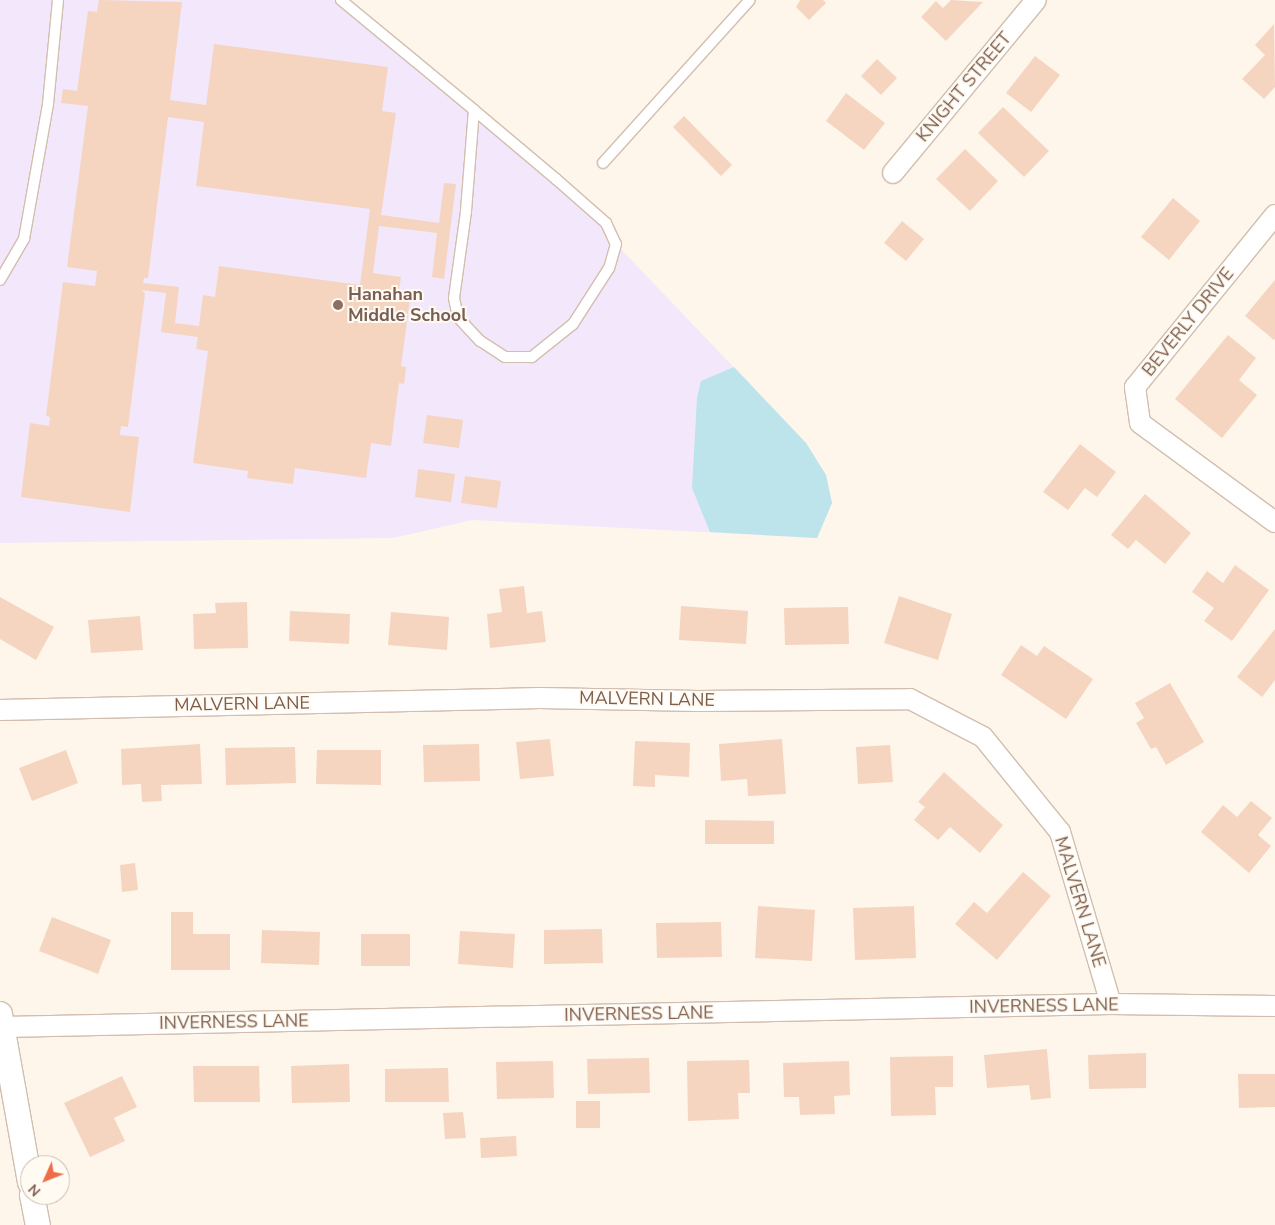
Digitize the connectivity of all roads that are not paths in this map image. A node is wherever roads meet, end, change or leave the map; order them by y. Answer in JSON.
{"nodes":[{"id":1,"x":58,"y":0,"type":"edge"},
{"id":2,"x":341,"y":0,"type":"edge"},
{"id":3,"x":750,"y":0,"type":"edge"},
{"id":4,"x":1036,"y":0,"type":"edge"},
{"id":5,"x":474,"y":110,"type":"junction"},
{"id":6,"x":603,"y":163,"type":"dead end"},
{"id":7,"x":893,"y":173,"type":"dead end"},
{"id":8,"x":1275,"y":215,"type":"edge"},
{"id":9,"x":0,"y":280,"type":"edge"},
{"id":10,"x":1275,"y":522,"type":"edge"},
{"id":11,"x":0,"y":710,"type":"edge"},
{"id":12,"x":1111,"y":1004,"type":"junction"},
{"id":13,"x":1275,"y":1006,"type":"edge"},
{"id":14,"x":2,"y":1031,"type":"edge"},
{"id":15,"x":25,"y":1155,"type":"edge"},
{"id":16,"x":34,"y":1205,"type":"edge"},
{"id":17,"x":38,"y":1225,"type":"edge"}],
"edges":[{"from":1,"to":9,"type":"lane"},
{"from":2,"to":5,"type":"lane"},
{"from":3,"to":6,"type":"lane"},
{"from":4,"to":7,"type":"street","name":"KNIGHT STREET"},
{"from":5,"to":5,"type":"lane"},
{"from":8,"to":10,"type":"street","name":"BEVERLY DRIVE"},
{"from":11,"to":12,"type":"street","name":"MALVERN LANE"},
{"from":12,"to":13,"type":"street","name":"INVERNESS LANE"},
{"from":12,"to":14,"type":"street","name":"INVERNESS LANE"},
{"from":14,"to":15,"type":"street"},
{"from":16,"to":17,"type":"street"}]}
